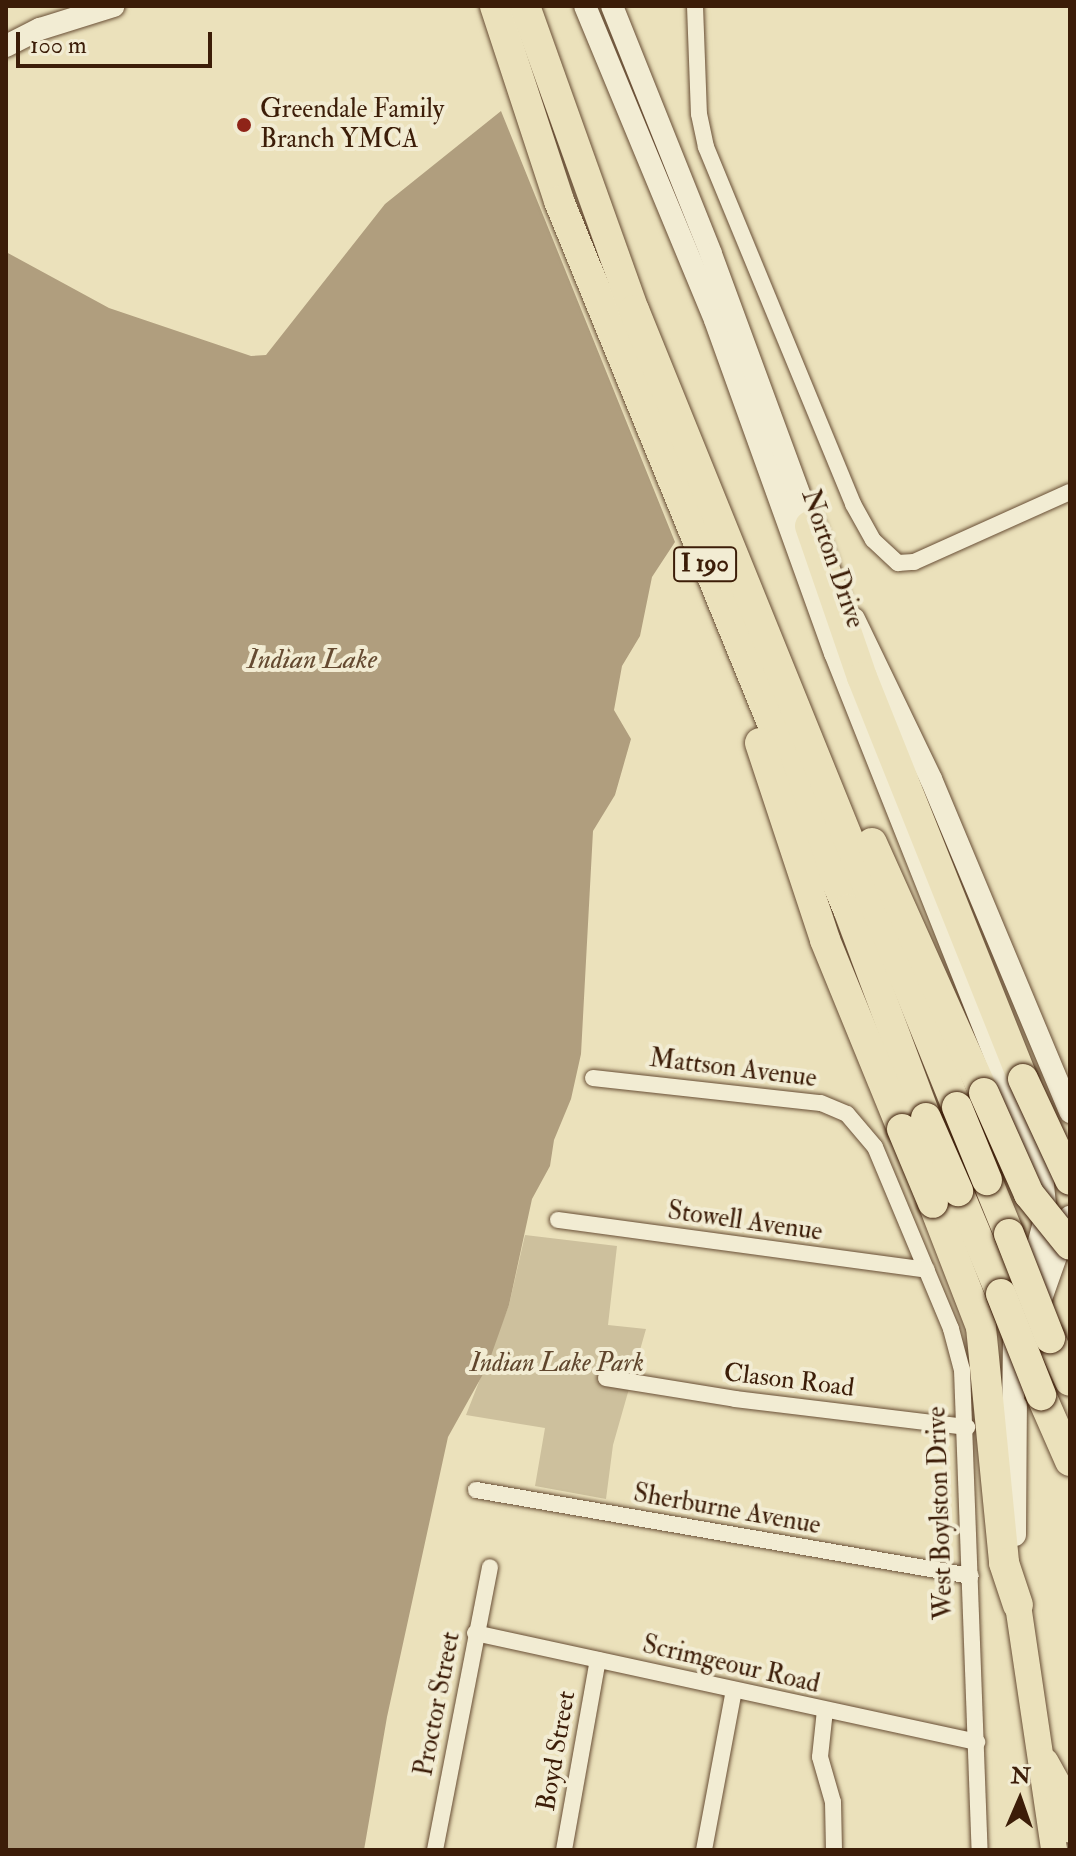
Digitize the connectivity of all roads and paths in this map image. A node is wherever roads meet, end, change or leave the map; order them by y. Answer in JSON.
{"nodes":[{"id":1,"x":73,"y":6,"type":"edge"},
{"id":2,"x":114,"y":6,"type":"edge"},
{"id":3,"x":495,"y":6,"type":"edge"},
{"id":4,"x":525,"y":6,"type":"edge"},
{"id":5,"x":585,"y":6,"type":"edge"},
{"id":6,"x":612,"y":6,"type":"edge"},
{"id":7,"x":695,"y":6,"type":"edge"},
{"id":8,"x":40,"y":29,"type":"junction"},
{"id":9,"x":6,"y":46,"type":"edge"},
{"id":10,"x":1070,"y":492,"type":"edge"},
{"id":11,"x":810,"y":526,"type":"junction"},
{"id":12,"x":749,"y":591,"type":"junction"},
{"id":13,"x":593,"y":1078,"type":"dead end"},
{"id":14,"x":1068,"y":1104,"type":"edge"},
{"id":15,"x":1019,"y":1123,"type":"junction"},
{"id":16,"x":885,"y":1167,"type":"junction"},
{"id":17,"x":1070,"y":1180,"type":"edge"},
{"id":18,"x":894,"y":1187,"type":"junction"},
{"id":19,"x":946,"y":1197,"type":"junction"},
{"id":20,"x":1070,"y":1217,"type":"edge"},
{"id":21,"x":558,"y":1220,"type":"dead end"},
{"id":22,"x":1070,"y":1245,"type":"edge"},
{"id":23,"x":927,"y":1270,"type":"junction"},
{"id":24,"x":606,"y":1378,"type":"dead end"},
{"id":25,"x":1070,"y":1381,"type":"edge"},
{"id":26,"x":1013,"y":1421,"type":"junction"},
{"id":27,"x":967,"y":1427,"type":"junction"},
{"id":28,"x":1070,"y":1461,"type":"edge"},
{"id":29,"x":476,"y":1490,"type":"dead end"},
{"id":30,"x":490,"y":1567,"type":"dead end"},
{"id":31,"x":971,"y":1576,"type":"junction"},
{"id":32,"x":1018,"y":1605,"type":"junction"},
{"id":33,"x":475,"y":1633,"type":"junction"},
{"id":34,"x":598,"y":1660,"type":"junction"},
{"id":35,"x":734,"y":1690,"type":"junction"},
{"id":36,"x":825,"y":1710,"type":"junction"},
{"id":37,"x":977,"y":1742,"type":"junction"},
{"id":38,"x":1044,"y":1763,"type":"junction"},
{"id":39,"x":1070,"y":1828,"type":"edge"},
{"id":40,"x":435,"y":1850,"type":"edge"},
{"id":41,"x":564,"y":1850,"type":"edge"},
{"id":42,"x":704,"y":1850,"type":"edge"},
{"id":43,"x":834,"y":1850,"type":"edge"},
{"id":44,"x":980,"y":1850,"type":"edge"},
{"id":45,"x":1054,"y":1850,"type":"edge"}],
"edges":[{"from":1,"to":8,"type":"main road"},
{"from":2,"to":8,"type":"main road"},
{"from":3,"to":19,"type":"highway","number":"I 190","bridge":true},
{"from":4,"to":12,"type":"highway","number":"I 190"},
{"from":5,"to":15,"type":"main road","name":"Norton Drive"},
{"from":6,"to":11,"type":"main road","name":"Norton Drive"},
{"from":7,"to":10,"type":"street","name":"Norton Drive"},
{"from":8,"to":9,"type":"main road"},
{"from":11,"to":14,"type":"main road","name":"Norton Drive"},
{"from":11,"to":17,"type":"highway","bridge":true},
{"from":12,"to":22,"type":"highway","bridge":true},
{"from":12,"to":25,"type":"highway","number":"I 190","bridge":true},
{"from":13,"to":16,"type":"street","name":"Mattson Avenue"},
{"from":14,"to":15,"type":"main road"},
{"from":15,"to":16,"type":"street"},
{"from":15,"to":18,"type":"street"},
{"from":15,"to":26,"type":"main road","name":"Norton Drive"},
{"from":16,"to":18,"type":"street","name":"West Boylston Drive"},
{"from":18,"to":23,"type":"street","name":"West Boylston Drive"},
{"from":19,"to":28,"type":"highway","number":"I 190","bridge":true},
{"from":19,"to":32,"type":"highway"},
{"from":20,"to":26,"type":"main road"},
{"from":21,"to":23,"type":"street","name":"Stowell Avenue"},
{"from":23,"to":27,"type":"street","name":"West Boylston Drive"},
{"from":24,"to":27,"type":"street","name":"Clason Road"},
{"from":26,"to":32,"type":"main road"},
{"from":27,"to":31,"type":"street","name":"West Boylston Drive"},
{"from":29,"to":31,"type":"street","name":"Sherburne Avenue"},
{"from":30,"to":33,"type":"street","name":"Proctor Street"},
{"from":31,"to":37,"type":"street","name":"West Boylston Drive"},
{"from":32,"to":38,"type":"main road"},
{"from":33,"to":34,"type":"street","name":"Scrimgeour Road"},
{"from":33,"to":40,"type":"street","name":"Proctor Street"},
{"from":34,"to":35,"type":"street","name":"Scrimgeour Road"},
{"from":34,"to":41,"type":"street","name":"Boyd Street"},
{"from":35,"to":36,"type":"street","name":"Scrimgeour Road"},
{"from":35,"to":42,"type":"street"},
{"from":36,"to":37,"type":"street","name":"Scrimgeour Road"},
{"from":36,"to":43,"type":"street"},
{"from":37,"to":44,"type":"street","name":"West Boylston Drive"},
{"from":38,"to":39,"type":"highway"},
{"from":38,"to":45,"type":"main road"}]}
